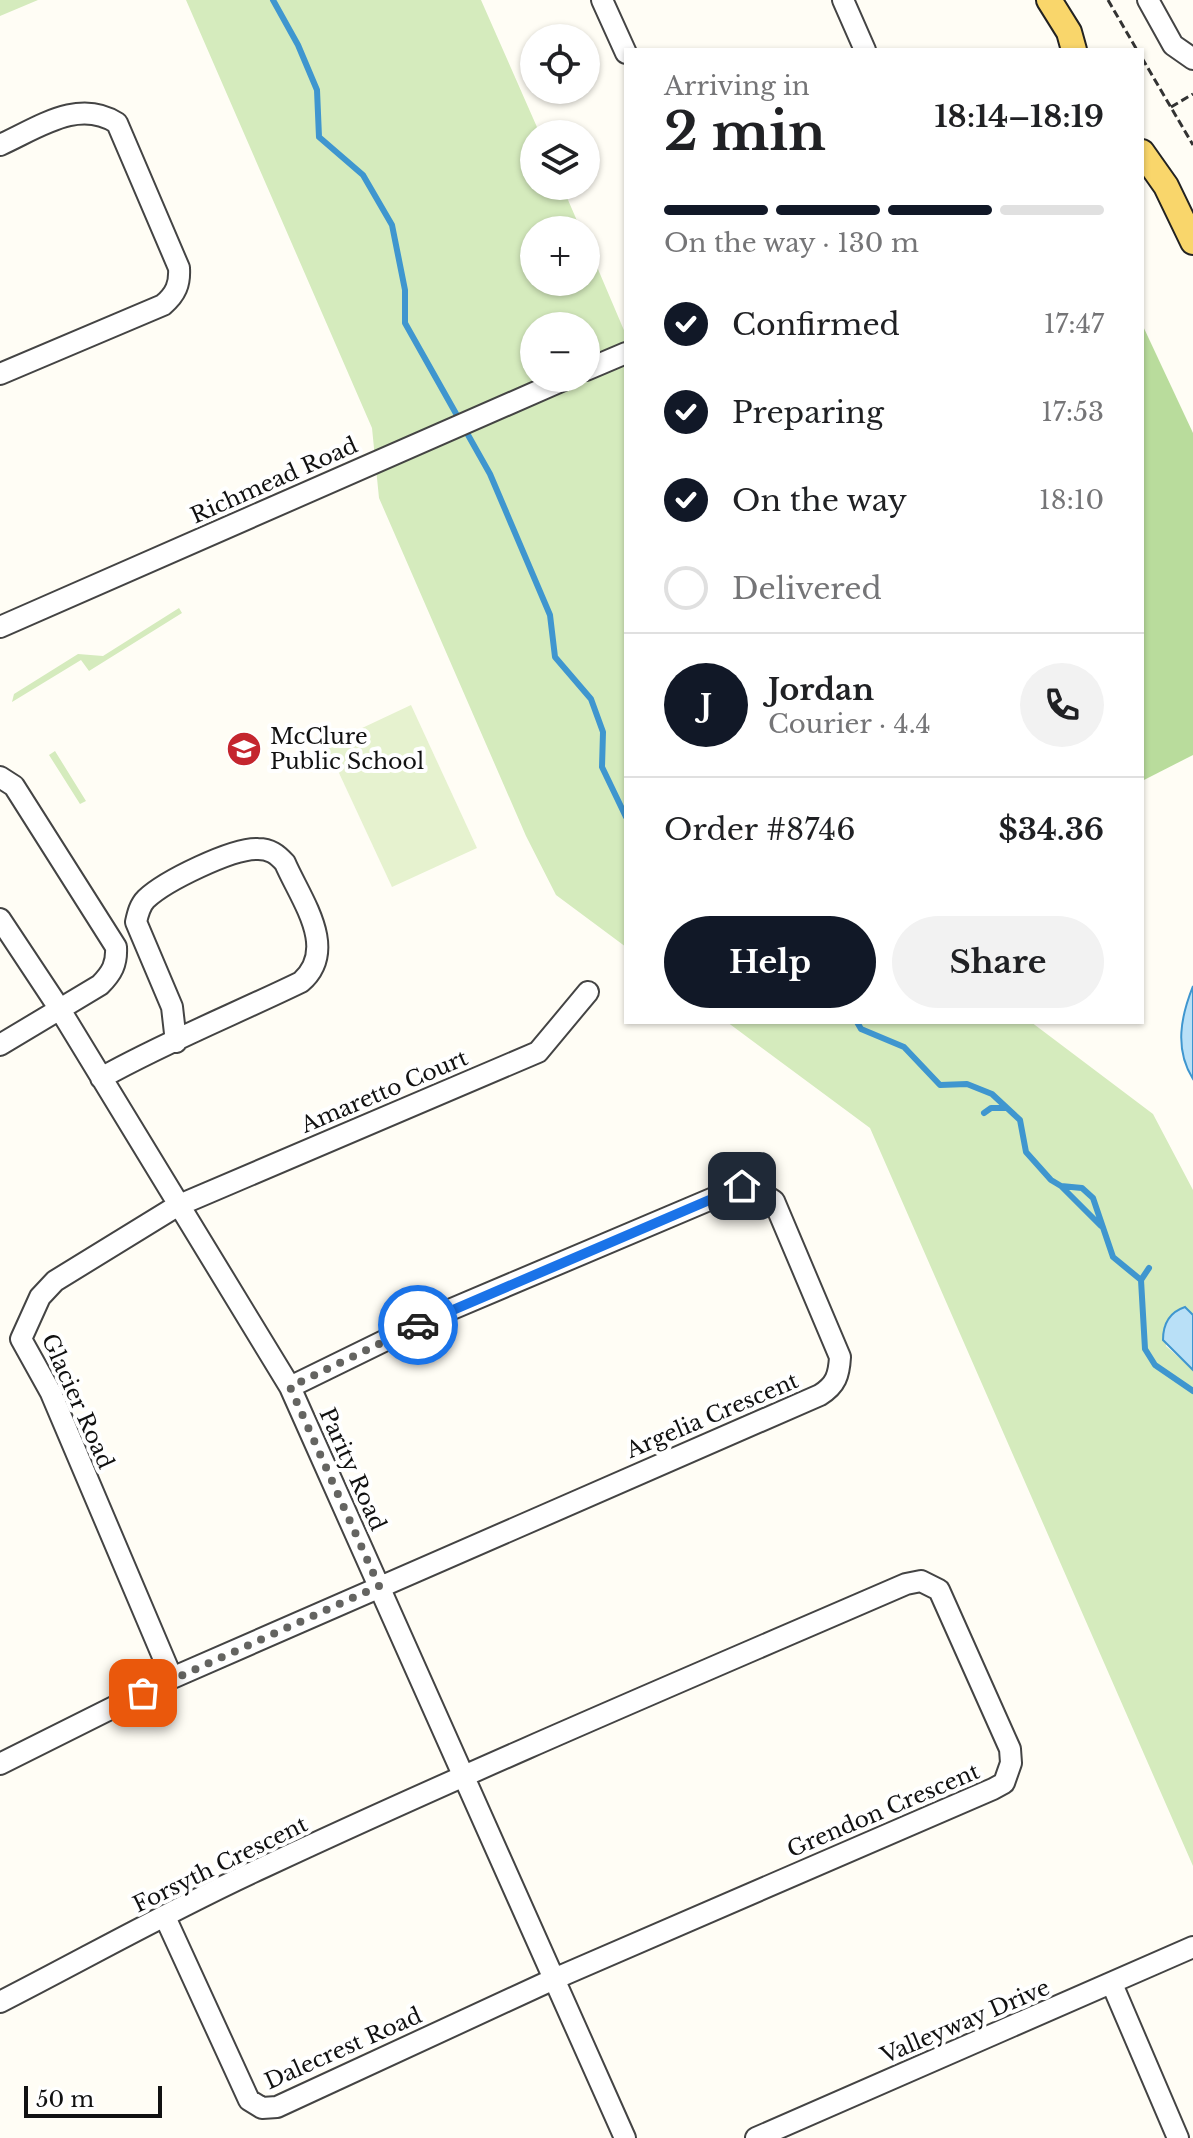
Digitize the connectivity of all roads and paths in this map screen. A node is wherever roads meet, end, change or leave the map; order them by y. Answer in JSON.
{"nodes":[{"id":1,"x":602,"y":0,"type":"edge"},
{"id":2,"x":843,"y":0,"type":"edge"},
{"id":3,"x":1049,"y":0,"type":"edge"},
{"id":4,"x":1108,"y":0,"type":"edge"},
{"id":5,"x":1148,"y":0,"type":"edge"},
{"id":6,"x":1071,"y":41,"type":"edge"},
{"id":7,"x":864,"y":48,"type":"edge"},
{"id":8,"x":1136,"y":48,"type":"edge"},
{"id":9,"x":624,"y":49,"type":"edge"},
{"id":10,"x":1193,"y":59,"type":"edge"},
{"id":11,"x":1144,"y":61,"type":"edge"},
{"id":12,"x":1193,"y":94,"type":"edge"},
{"id":13,"x":1171,"y":107,"type":"junction"},
{"id":14,"x":0,"y":145,"type":"edge"},
{"id":15,"x":1193,"y":145,"type":"edge"},
{"id":16,"x":1144,"y":153,"type":"edge"},
{"id":17,"x":1193,"y":242,"type":"edge"},
{"id":18,"x":624,"y":354,"type":"edge"},
{"id":19,"x":600,"y":364,"type":"edge"},
{"id":20,"x":0,"y":374,"type":"edge"},
{"id":21,"x":536,"y":392,"type":"edge"},
{"id":22,"x":0,"y":627,"type":"edge"},
{"id":23,"x":0,"y":777,"type":"edge"},
{"id":24,"x":0,"y":919,"type":"edge"},
{"id":25,"x":588,"y":992,"type":"dead end"},
{"id":26,"x":59,"y":1008,"type":"junction"},
{"id":27,"x":176,"y":1042,"type":"junction"},
{"id":28,"x":0,"y":1045,"type":"edge"},
{"id":29,"x":101,"y":1078,"type":"junction"},
{"id":30,"x":177,"y":1206,"type":"junction"},
{"id":31,"x":290,"y":1387,"type":"junction"},
{"id":32,"x":379,"y":1586,"type":"junction"},
{"id":33,"x":172,"y":1678,"type":"junction"},
{"id":34,"x":0,"y":1764,"type":"edge"},
{"id":35,"x":463,"y":1775,"type":"junction"},
{"id":36,"x":165,"y":1917,"type":"junction"},
{"id":37,"x":1193,"y":1947,"type":"edge"},
{"id":38,"x":554,"y":1979,"type":"junction"},
{"id":39,"x":1112,"y":1984,"type":"junction"},
{"id":40,"x":0,"y":2002,"type":"edge"},
{"id":41,"x":625,"y":2138,"type":"edge"},
{"id":42,"x":756,"y":2138,"type":"edge"},
{"id":43,"x":1178,"y":2138,"type":"edge"}],
"edges":[{"from":1,"to":9,"type":"street"},
{"from":2,"to":7,"type":"street"},
{"from":3,"to":6,"type":"main road"},
{"from":4,"to":8,"type":"path"},
{"from":5,"to":10,"type":"street"},
{"from":11,"to":13,"type":"path"},
{"from":12,"to":13,"type":"path"},
{"from":13,"to":15,"type":"path"},
{"from":14,"to":20,"type":"street"},
{"from":16,"to":17,"type":"main road"},
{"from":18,"to":19,"type":"street"},
{"from":21,"to":22,"type":"street","name":"Richmead Road"},
{"from":23,"to":26,"type":"street"},
{"from":24,"to":26,"type":"street","name":"Parity Road"},
{"from":25,"to":30,"type":"street","name":"Amaretto Court"},
{"from":26,"to":28,"type":"street"},
{"from":26,"to":29,"type":"street","name":"Parity Road"},
{"from":27,"to":27,"type":"street"},
{"from":27,"to":29,"type":"street"},
{"from":29,"to":30,"type":"street","name":"Parity Road"},
{"from":30,"to":31,"type":"street","name":"Parity Road"},
{"from":30,"to":33,"type":"street","name":"Glacier Road"},
{"from":31,"to":32,"type":"street","name":"Parity Road"},
{"from":31,"to":32,"type":"street","name":"Argelia Crescent"},
{"from":32,"to":33,"type":"street"},
{"from":32,"to":35,"type":"street","name":"Parity Road"},
{"from":33,"to":34,"type":"street"},
{"from":35,"to":36,"type":"street","name":"Forsyth Crescent"},
{"from":35,"to":38,"type":"street","name":"Parity Road"},
{"from":35,"to":38,"type":"street","name":"Grendon Crescent"},
{"from":36,"to":38,"type":"street","name":"Dalecrest Road"},
{"from":36,"to":40,"type":"street","name":"Forsyth Crescent"},
{"from":37,"to":39,"type":"street","name":"Valleyway Drive"},
{"from":38,"to":41,"type":"street","name":"Parity Road"},
{"from":39,"to":42,"type":"street","name":"Valleyway Drive"},
{"from":39,"to":43,"type":"street"}]}
